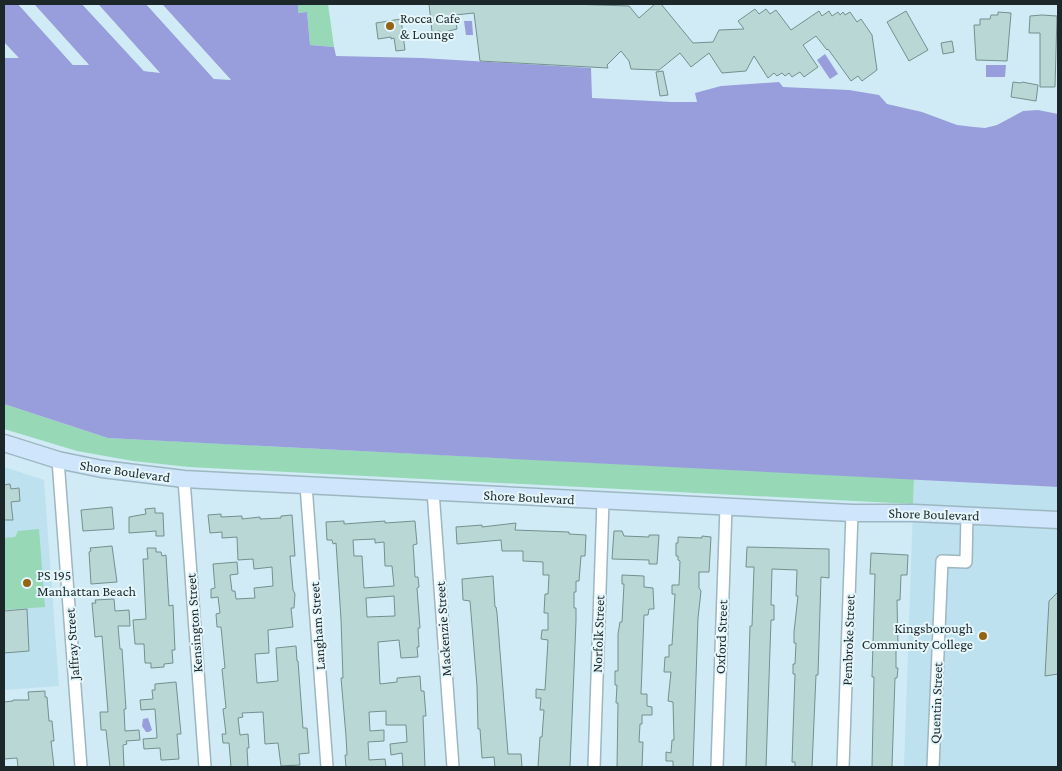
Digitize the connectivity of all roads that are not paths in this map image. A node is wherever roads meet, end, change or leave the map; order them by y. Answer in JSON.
{"nodes":[{"id":1,"x":4,"y":443,"type":"edge"},
{"id":2,"x":58,"y":460,"type":"junction"},
{"id":3,"x":184,"y":479,"type":"junction"},
{"id":4,"x":306,"y":485,"type":"junction"},
{"id":5,"x":433,"y":492,"type":"junction"},
{"id":6,"x":602,"y":501,"type":"junction"},
{"id":7,"x":726,"y":507,"type":"junction"},
{"id":8,"x":852,"y":513,"type":"junction"},
{"id":9,"x":967,"y":515,"type":"junction"},
{"id":10,"x":1058,"y":520,"type":"edge"},
{"id":11,"x":80,"y":767,"type":"edge"},
{"id":12,"x":204,"y":767,"type":"edge"},
{"id":13,"x":326,"y":767,"type":"edge"},
{"id":14,"x":453,"y":767,"type":"edge"},
{"id":15,"x":594,"y":767,"type":"edge"},
{"id":16,"x":717,"y":767,"type":"edge"},
{"id":17,"x":843,"y":767,"type":"edge"},
{"id":18,"x":933,"y":767,"type":"edge"}],
"edges":[{"from":1,"to":2,"type":"main road","name":"Shore Boulevard"},
{"from":2,"to":3,"type":"main road","name":"Shore Boulevard"},
{"from":2,"to":11,"type":"street","name":"Jaffray Street"},
{"from":3,"to":4,"type":"main road","name":"Shore Boulevard"},
{"from":3,"to":12,"type":"street","name":"Kensington Street"},
{"from":4,"to":5,"type":"main road","name":"Shore Boulevard"},
{"from":4,"to":13,"type":"street","name":"Langham Street"},
{"from":5,"to":6,"type":"main road","name":"Shore Boulevard"},
{"from":5,"to":14,"type":"street","name":"Mackenzie Street"},
{"from":6,"to":7,"type":"main road","name":"Shore Boulevard"},
{"from":6,"to":15,"type":"street","name":"Norfolk Street"},
{"from":7,"to":8,"type":"main road","name":"Shore Boulevard"},
{"from":7,"to":16,"type":"street","name":"Oxford Street"},
{"from":8,"to":9,"type":"main road","name":"Shore Boulevard"},
{"from":8,"to":17,"type":"street","name":"Pembroke Street"},
{"from":9,"to":10,"type":"main road","name":"Shore Boulevard"},
{"from":9,"to":18,"type":"street","name":"Quentin Street"}]}
